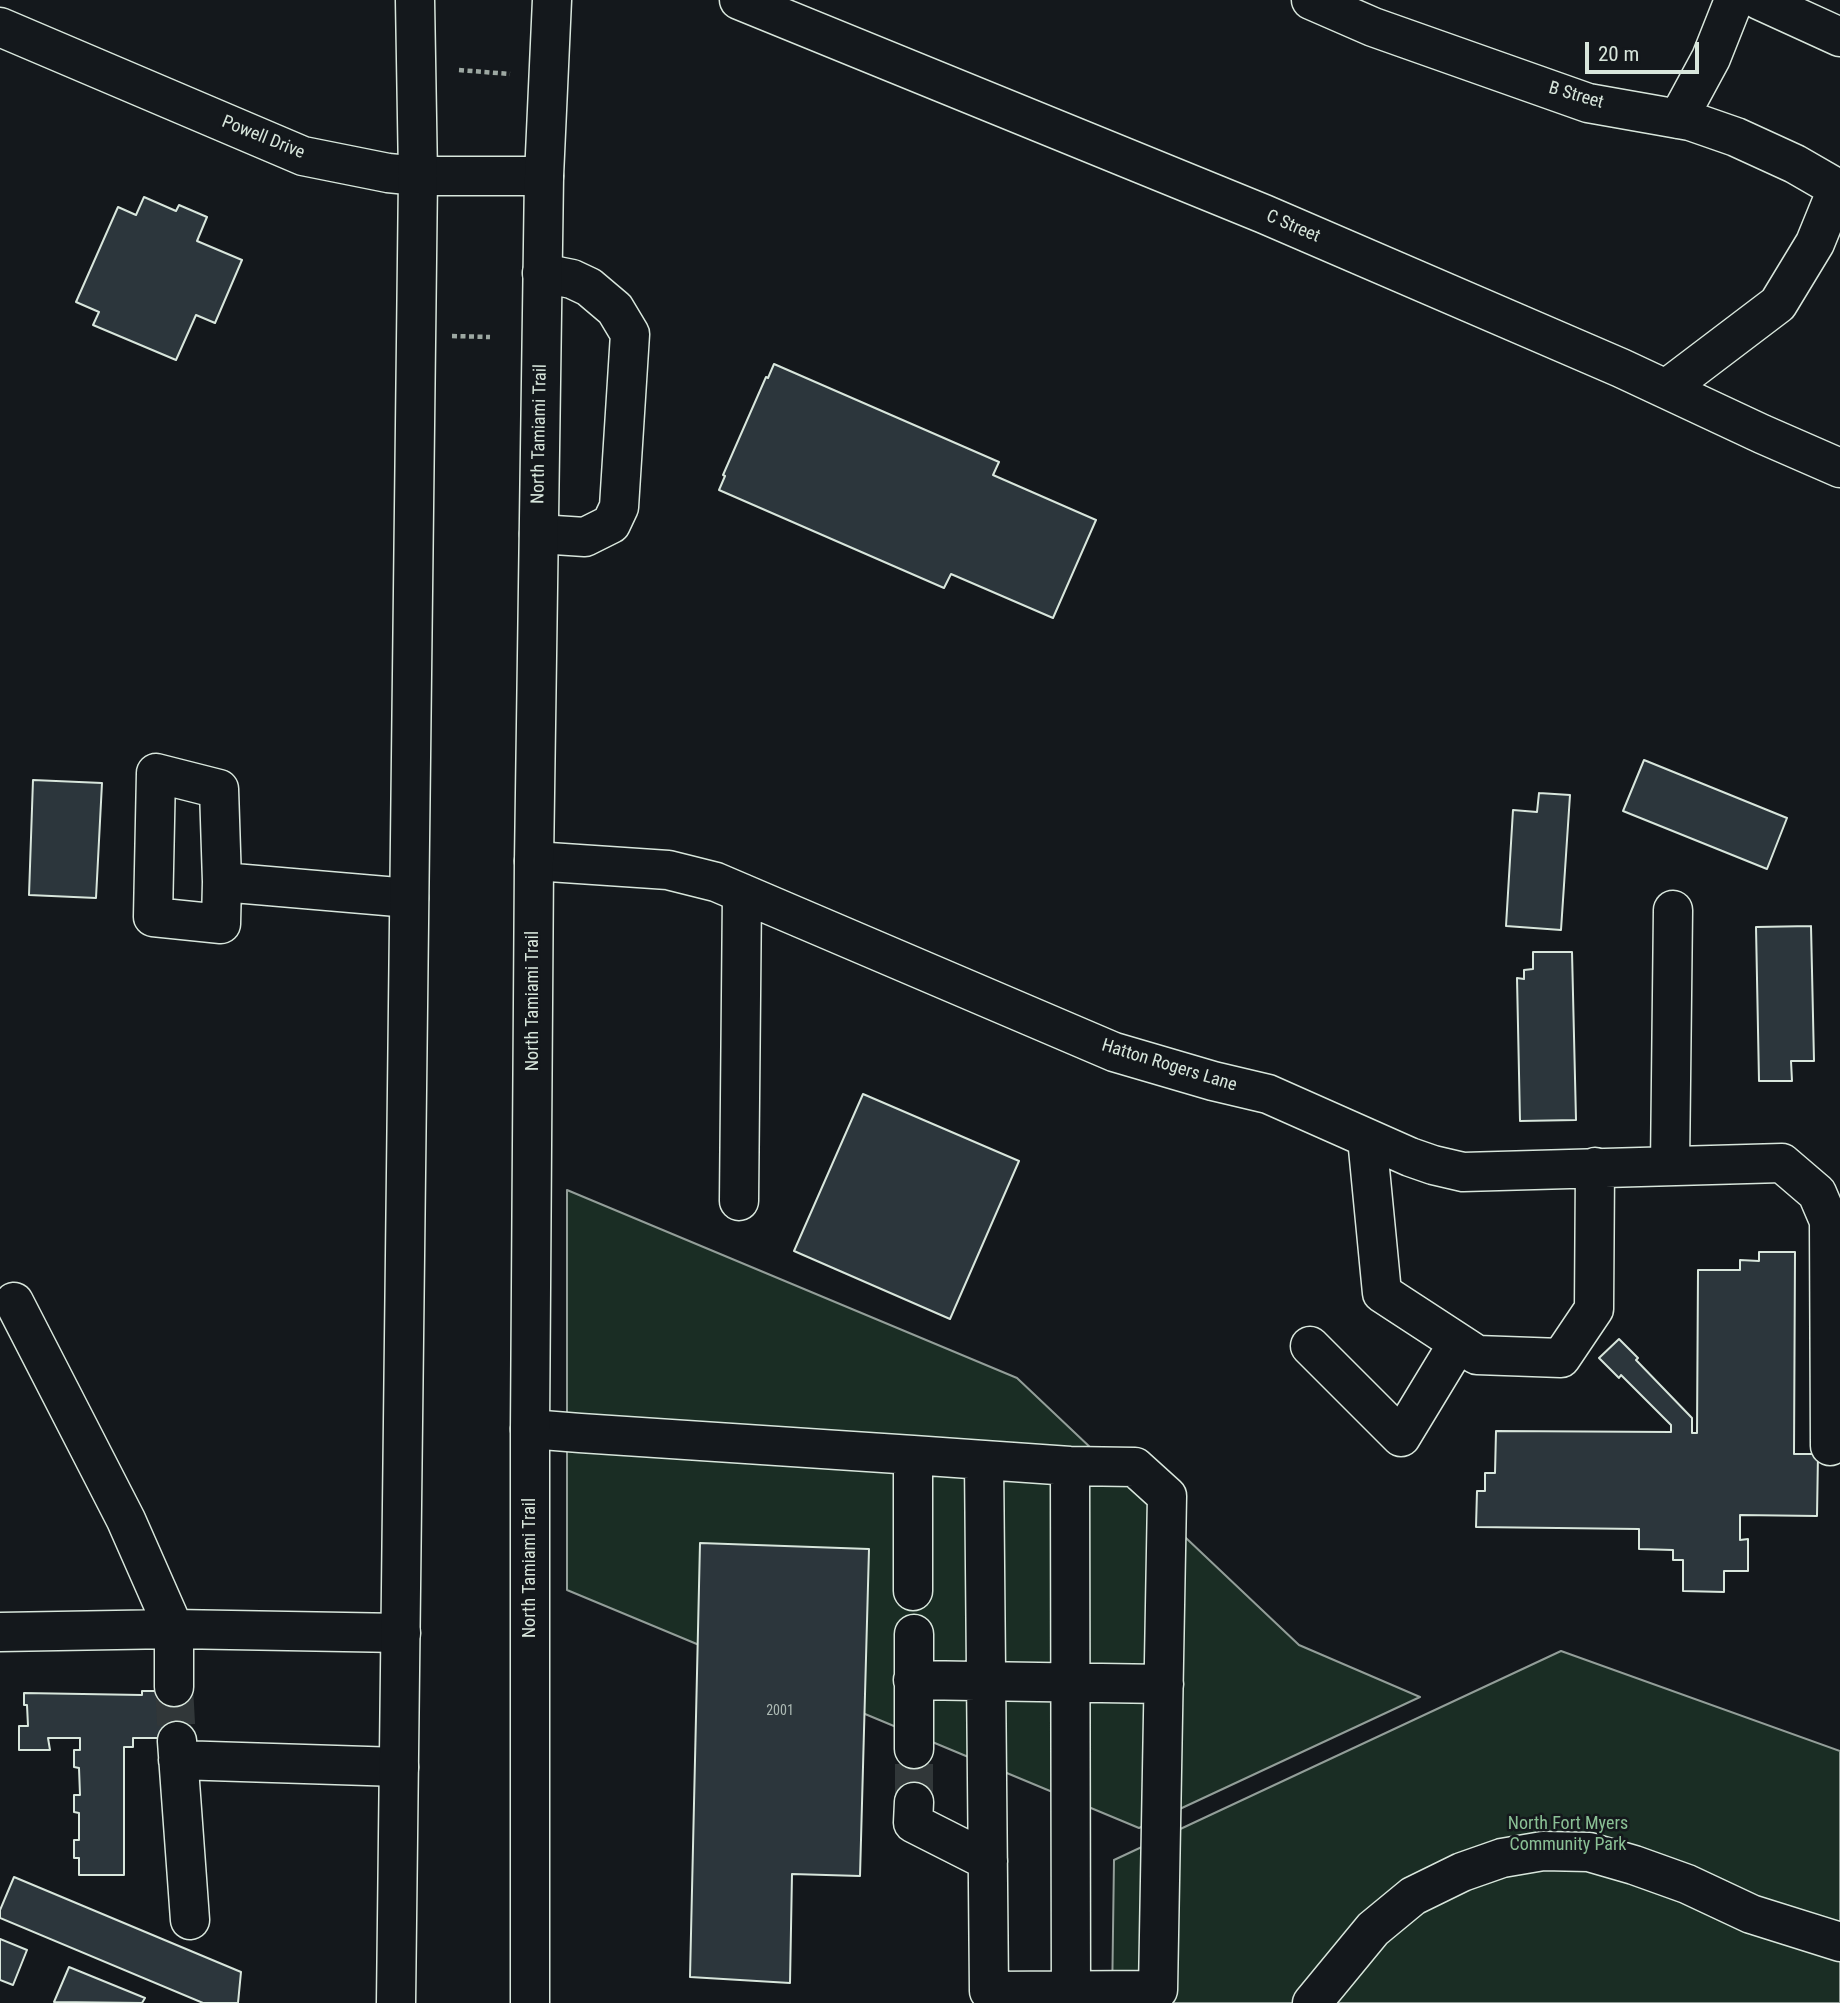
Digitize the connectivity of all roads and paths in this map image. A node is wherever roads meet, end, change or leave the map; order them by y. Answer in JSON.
{"nodes":[{"id":1,"x":415,"y":0,"type":"edge"},
{"id":2,"x":552,"y":0,"type":"edge"},
{"id":3,"x":739,"y":0,"type":"edge"},
{"id":4,"x":1311,"y":0,"type":"edge"},
{"id":5,"x":1734,"y":0,"type":"edge"},
{"id":6,"x":1759,"y":0,"type":"edge"},
{"id":7,"x":0,"y":27,"type":"edge"},
{"id":8,"x":1840,"y":37,"type":"edge"},
{"id":9,"x":459,"y":70,"type":"dead end"},
{"id":10,"x":510,"y":74,"type":"dead end"},
{"id":11,"x":1678,"y":119,"type":"junction"},
{"id":12,"x":418,"y":176,"type":"junction"},
{"id":13,"x":544,"y":176,"type":"junction"},
{"id":14,"x":1838,"y":190,"type":"edge"},
{"id":15,"x":542,"y":273,"type":"junction"},
{"id":16,"x":451,"y":336,"type":"dead end"},
{"id":17,"x":490,"y":337,"type":"dead end"},
{"id":18,"x":1667,"y":389,"type":"junction"},
{"id":19,"x":1840,"y":468,"type":"edge"},
{"id":20,"x":539,"y":534,"type":"junction"},
{"id":21,"x":534,"y":861,"type":"junction"},
{"id":22,"x":222,"y":882,"type":"dead end"},
{"id":23,"x":742,"y":893,"type":"junction"},
{"id":24,"x":409,"y":898,"type":"junction"},
{"id":25,"x":1673,"y":910,"type":"dead end"},
{"id":26,"x":1367,"y":1138,"type":"junction"},
{"id":27,"x":1670,"y":1166,"type":"junction"},
{"id":28,"x":1595,"y":1167,"type":"junction"},
{"id":29,"x":739,"y":1201,"type":"dead end"},
{"id":30,"x":5,"y":1303,"type":"edge"},
{"id":31,"x":1458,"y":1343,"type":"junction"},
{"id":32,"x":1310,"y":1346,"type":"dead end"},
{"id":33,"x":530,"y":1429,"type":"junction"},
{"id":34,"x":1830,"y":1446,"type":"dead end"},
{"id":35,"x":913,"y":1455,"type":"junction"},
{"id":36,"x":984,"y":1460,"type":"junction"},
{"id":37,"x":1070,"y":1466,"type":"junction"},
{"id":38,"x":913,"y":1591,"type":"dead end"},
{"id":39,"x":174,"y":1629,"type":"junction"},
{"id":40,"x":0,"y":1632,"type":"edge"},
{"id":41,"x":401,"y":1633,"type":"junction"},
{"id":42,"x":914,"y":1634,"type":"dead end"},
{"id":43,"x":913,"y":1680,"type":"junction"},
{"id":44,"x":986,"y":1680,"type":"junction"},
{"id":45,"x":1071,"y":1682,"type":"junction"},
{"id":46,"x":1164,"y":1684,"type":"junction"},
{"id":47,"x":174,"y":1686,"type":"tunnel mouth"},
{"id":48,"x":914,"y":1749,"type":"tunnel mouth"},
{"id":49,"x":399,"y":1767,"type":"junction"},
{"id":50,"x":914,"y":1802,"type":"tunnel mouth"},
{"id":51,"x":988,"y":1861,"type":"junction"},
{"id":52,"x":190,"y":1920,"type":"dead end"},
{"id":53,"x":1840,"y":1942,"type":"edge"},
{"id":54,"x":1071,"y":1997,"type":"edge"},
{"id":55,"x":396,"y":2003,"type":"edge"},
{"id":56,"x":530,"y":2003,"type":"edge"},
{"id":57,"x":1312,"y":2003,"type":"edge"}],
"edges":[{"from":1,"to":12,"type":"street"},
{"from":2,"to":13,"type":"street","name":"North Tamiami Trail"},
{"from":3,"to":18,"type":"street","name":"C Street"},
{"from":4,"to":11,"type":"street","name":"B Street"},
{"from":5,"to":11,"type":"street"},
{"from":6,"to":8,"type":"street"},
{"from":7,"to":12,"type":"street","name":"Powell Drive"},
{"from":9,"to":10,"type":"path"},
{"from":11,"to":14,"type":"street","name":"B Street"},
{"from":12,"to":13,"type":"street","name":"Powell Drive"},
{"from":12,"to":24,"type":"street"},
{"from":13,"to":15,"type":"street","name":"North Tamiami Trail"},
{"from":14,"to":18,"type":"street"},
{"from":15,"to":20,"type":"street","name":"North Tamiami Trail"},
{"from":15,"to":20,"type":"street"},
{"from":16,"to":17,"type":"path"},
{"from":18,"to":19,"type":"street","name":"C Street"},
{"from":20,"to":21,"type":"street","name":"North Tamiami Trail"},
{"from":21,"to":23,"type":"street","name":"Hatton Rogers Lane"},
{"from":21,"to":33,"type":"street","name":"North Tamiami Trail"},
{"from":22,"to":24,"type":"street"},
{"from":23,"to":26,"type":"street","name":"Hatton Rogers Lane"},
{"from":23,"to":29,"type":"street"},
{"from":24,"to":41,"type":"street"},
{"from":25,"to":27,"type":"street"},
{"from":26,"to":28,"type":"street","name":"Hatton Rogers Lane"},
{"from":26,"to":31,"type":"street"},
{"from":27,"to":28,"type":"street","name":"Hatton Rogers Lane"},
{"from":27,"to":34,"type":"street","name":"Hatton Rogers Lane"},
{"from":28,"to":31,"type":"street"},
{"from":30,"to":39,"type":"street"},
{"from":31,"to":32,"type":"street"},
{"from":33,"to":35,"type":"street"},
{"from":33,"to":56,"type":"street","name":"North Tamiami Trail"},
{"from":35,"to":36,"type":"street"},
{"from":35,"to":38,"type":"street"},
{"from":36,"to":37,"type":"street"},
{"from":36,"to":44,"type":"street"},
{"from":37,"to":45,"type":"street"},
{"from":37,"to":46,"type":"street"},
{"from":39,"to":40,"type":"street"},
{"from":39,"to":41,"type":"street"},
{"from":39,"to":47,"type":"street"},
{"from":41,"to":49,"type":"street"},
{"from":42,"to":43,"type":"street"},
{"from":43,"to":44,"type":"street"},
{"from":43,"to":48,"type":"street"},
{"from":44,"to":45,"type":"street"},
{"from":44,"to":51,"type":"street"},
{"from":45,"to":46,"type":"street"},
{"from":45,"to":54,"type":"street"},
{"from":46,"to":54,"type":"street"},
{"from":49,"to":52,"type":"street"},
{"from":49,"to":55,"type":"street"},
{"from":50,"to":51,"type":"street"},
{"from":51,"to":54,"type":"street"},
{"from":53,"to":57,"type":"street"}]}
